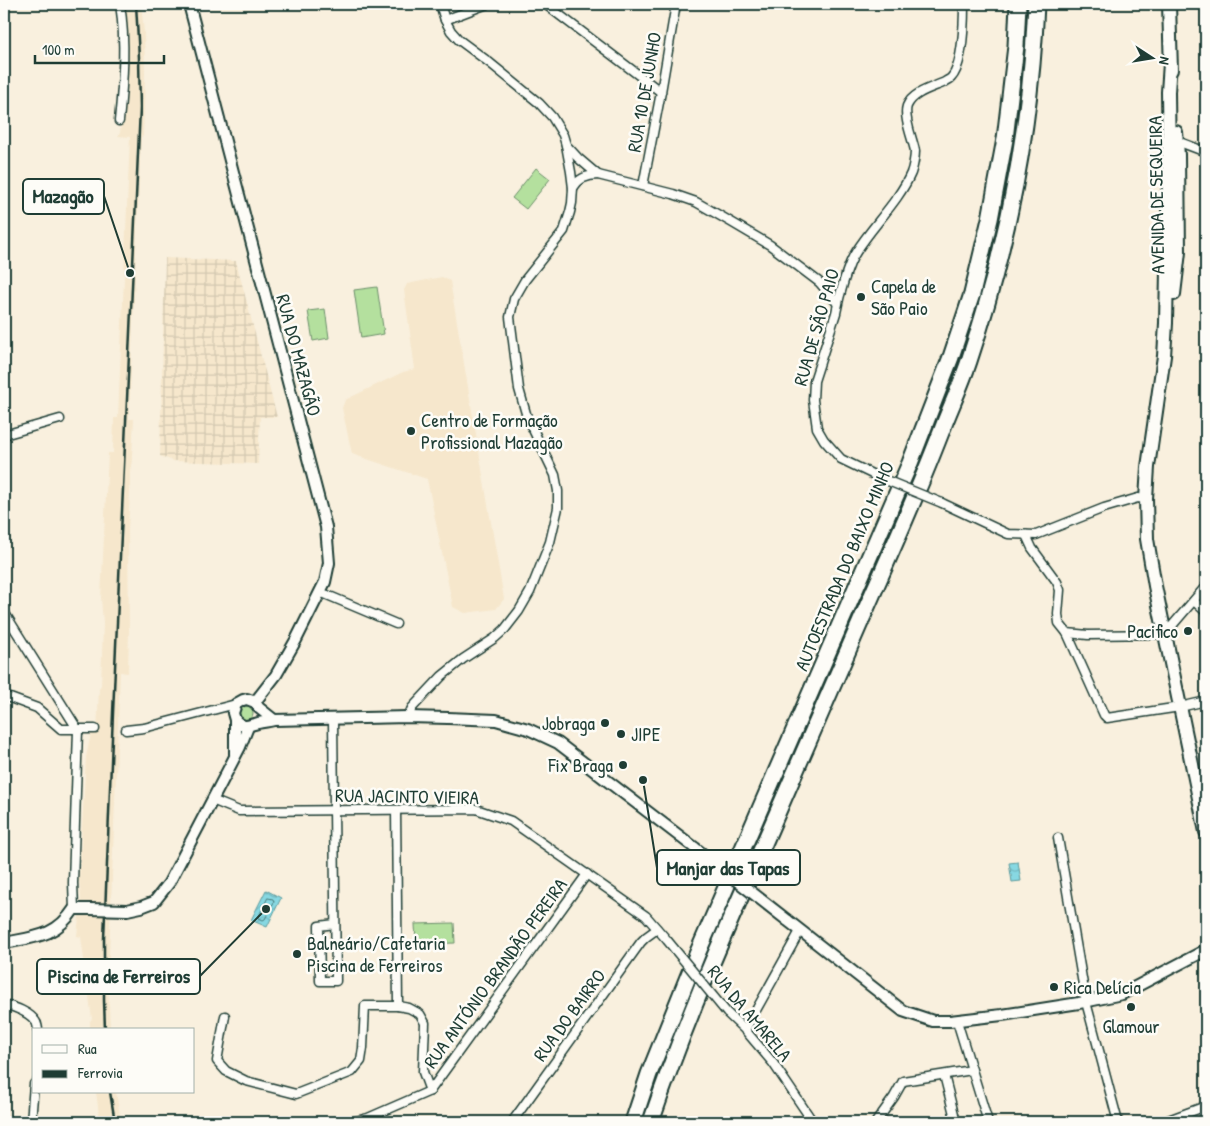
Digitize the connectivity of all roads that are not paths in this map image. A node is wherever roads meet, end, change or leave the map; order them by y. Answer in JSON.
{"nodes":[{"id":1,"x":120,"y":4,"type":"edge"},
{"id":2,"x":189,"y":4,"type":"edge"},
{"id":3,"x":440,"y":4,"type":"edge"},
{"id":4,"x":487,"y":4,"type":"edge"},
{"id":5,"x":545,"y":4,"type":"edge"},
{"id":6,"x":676,"y":4,"type":"edge"},
{"id":7,"x":964,"y":4,"type":"edge"},
{"id":8,"x":1018,"y":4,"type":"edge"},
{"id":9,"x":1036,"y":4,"type":"edge"},
{"id":10,"x":1169,"y":4,"type":"edge"},
{"id":11,"x":445,"y":20,"type":"junction"},
{"id":12,"x":1170,"y":63,"type":"junction"},
{"id":13,"x":661,"y":92,"type":"junction"},
{"id":14,"x":119,"y":121,"type":"dead end"},
{"id":15,"x":1177,"y":141,"type":"junction"},
{"id":16,"x":566,"y":145,"type":"junction"},
{"id":17,"x":1206,"y":152,"type":"edge"},
{"id":18,"x":598,"y":175,"type":"junction"},
{"id":19,"x":643,"y":186,"type":"junction"},
{"id":20,"x":572,"y":188,"type":"junction"},
{"id":21,"x":837,"y":304,"type":"junction"},
{"id":22,"x":1164,"y":356,"type":"junction"},
{"id":23,"x":60,"y":419,"type":"dead end"},
{"id":24,"x":4,"y":435,"type":"edge"},
{"id":25,"x":1146,"y":498,"type":"junction"},
{"id":26,"x":1026,"y":535,"type":"junction"},
{"id":27,"x":1206,"y":586,"type":"edge"},
{"id":28,"x":320,"y":592,"type":"junction"},
{"id":29,"x":1194,"y":601,"type":"junction"},
{"id":30,"x":4,"y":612,"type":"edge"},
{"id":31,"x":1206,"y":612,"type":"edge"},
{"id":32,"x":396,"y":624,"type":"dead end"},
{"id":33,"x":1067,"y":633,"type":"junction"},
{"id":34,"x":1165,"y":634,"type":"junction"},
{"id":35,"x":4,"y":697,"type":"edge"},
{"id":36,"x":1206,"y":701,"type":"edge"},
{"id":37,"x":236,"y":704,"type":"junction"},
{"id":38,"x":257,"y":705,"type":"junction"},
{"id":39,"x":1180,"y":707,"type":"junction"},
{"id":40,"x":408,"y":717,"type":"junction"},
{"id":41,"x":235,"y":720,"type":"junction"},
{"id":42,"x":274,"y":720,"type":"junction"},
{"id":43,"x":333,"y":720,"type":"junction"},
{"id":44,"x":252,"y":725,"type":"junction"},
{"id":45,"x":95,"y":728,"type":"dead end"},
{"id":46,"x":78,"y":730,"type":"junction"},
{"id":47,"x":126,"y":730,"type":"dead end"},
{"id":48,"x":235,"y":755,"type":"junction"},
{"id":49,"x":1202,"y":788,"type":"edge"},
{"id":50,"x":212,"y":800,"type":"junction"},
{"id":51,"x":334,"y":810,"type":"junction"},
{"id":52,"x":396,"y":810,"type":"junction"},
{"id":53,"x":1206,"y":832,"type":"edge"},
{"id":54,"x":1058,"y":838,"type":"dead end"},
{"id":55,"x":587,"y":874,"type":"junction"},
{"id":56,"x":74,"y":909,"type":"junction"},
{"id":57,"x":335,"y":924,"type":"junction"},
{"id":58,"x":657,"y":929,"type":"junction"},
{"id":59,"x":800,"y":931,"type":"junction"},
{"id":60,"x":4,"y":943,"type":"edge"},
{"id":61,"x":1206,"y":950,"type":"edge"},
{"id":62,"x":1086,"y":1002,"type":"junction"},
{"id":63,"x":4,"y":1004,"type":"edge"},
{"id":64,"x":398,"y":1006,"type":"junction"},
{"id":65,"x":225,"y":1016,"type":"dead end"},
{"id":66,"x":957,"y":1020,"type":"junction"},
{"id":67,"x":38,"y":1028,"type":"edge"},
{"id":68,"x":745,"y":1030,"type":"junction"},
{"id":69,"x":972,"y":1070,"type":"junction"},
{"id":70,"x":944,"y":1075,"type":"junction"},
{"id":71,"x":430,"y":1091,"type":"junction"},
{"id":72,"x":33,"y":1094,"type":"edge"},
{"id":73,"x":1206,"y":1106,"type":"edge"},
{"id":74,"x":31,"y":1122,"type":"edge"},
{"id":75,"x":351,"y":1122,"type":"edge"},
{"id":76,"x":512,"y":1122,"type":"edge"},
{"id":77,"x":633,"y":1122,"type":"edge"},
{"id":78,"x":651,"y":1122,"type":"edge"},
{"id":79,"x":813,"y":1122,"type":"edge"},
{"id":80,"x":876,"y":1122,"type":"edge"},
{"id":81,"x":956,"y":1122,"type":"edge"},
{"id":82,"x":988,"y":1122,"type":"edge"},
{"id":83,"x":1118,"y":1122,"type":"edge"},
{"id":84,"x":1163,"y":1122,"type":"edge"}],
"edges":[{"from":1,"to":14,"type":"street"},
{"from":2,"to":28,"type":"street","name":"RUA DO MAZAGÃO"},
{"from":3,"to":11,"type":"street"},
{"from":4,"to":11,"type":"street"},
{"from":5,"to":13,"type":"street"},
{"from":6,"to":13,"type":"street","name":"RUA 10 DE JUNHO"},
{"from":7,"to":21,"type":"street","name":"RUA DE SÃO PAIO"},
{"from":8,"to":77,"type":"highway","name":"AUTOESTRADA DO BAIXO MINHO"},
{"from":9,"to":78,"type":"highway","name":"AUTOESTRADA DO BAIXO MINHO"},
{"from":10,"to":12,"type":"main road","name":"AVENIDA DE SEQUEIRA"},
{"from":11,"to":16,"type":"street"},
{"from":12,"to":15,"type":"main road","name":"AVENIDA DE SEQUEIRA"},
{"from":12,"to":22,"type":"main road","name":"AVENIDA DE SEQUEIRA"},
{"from":13,"to":19,"type":"street","name":"RUA 10 DE JUNHO"},
{"from":15,"to":17,"type":"street"},
{"from":15,"to":22,"type":"main road","name":"AVENIDA DE SEQUEIRA"},
{"from":16,"to":18,"type":"street"},
{"from":16,"to":20,"type":"street"},
{"from":18,"to":19,"type":"street"},
{"from":18,"to":20,"type":"street"},
{"from":19,"to":21,"type":"street"},
{"from":20,"to":40,"type":"street"},
{"from":21,"to":26,"type":"street","name":"RUA DE SÃO PAIO","bridge":true},
{"from":22,"to":25,"type":"main road","name":"AVENIDA DE SEQUEIRA"},
{"from":23,"to":24,"type":"street"},
{"from":25,"to":26,"type":"street","name":"RUA DE SÃO PAIO"},
{"from":25,"to":34,"type":"main road","name":"AVENIDA DE SEQUEIRA"},
{"from":26,"to":33,"type":"street"},
{"from":27,"to":29,"type":"street"},
{"from":28,"to":32,"type":"street"},
{"from":28,"to":38,"type":"street","name":"RUA DO MAZAGÃO"},
{"from":29,"to":31,"type":"street"},
{"from":29,"to":34,"type":"street"},
{"from":30,"to":46,"type":"street"},
{"from":33,"to":34,"type":"street"},
{"from":33,"to":39,"type":"street"},
{"from":34,"to":39,"type":"main road","name":"AVENIDA DE SEQUEIRA"},
{"from":35,"to":46,"type":"street"},
{"from":36,"to":39,"type":"street"},
{"from":37,"to":38,"type":"street"},
{"from":37,"to":41,"type":"street"},
{"from":37,"to":47,"type":"street"},
{"from":38,"to":42,"type":"street"},
{"from":38,"to":44,"type":"street"},
{"from":39,"to":49,"type":"main road","name":"AVENIDA DE SEQUEIRA"},
{"from":40,"to":43,"type":"street"},
{"from":40,"to":59,"type":"street","bridge":true},
{"from":41,"to":44,"type":"street"},
{"from":41,"to":48,"type":"street"},
{"from":42,"to":43,"type":"street"},
{"from":42,"to":44,"type":"street"},
{"from":43,"to":51,"type":"street"},
{"from":44,"to":48,"type":"street"},
{"from":45,"to":46,"type":"street"},
{"from":46,"to":56,"type":"street"},
{"from":48,"to":50,"type":"street"},
{"from":49,"to":53,"type":"main road","name":"AVENIDA DE SEQUEIRA"},
{"from":50,"to":51,"type":"street","name":"RUA JACINTO VIEIRA"},
{"from":50,"to":56,"type":"street","bridge":true},
{"from":51,"to":52,"type":"street","name":"RUA JACINTO VIEIRA"},
{"from":51,"to":57,"type":"street"},
{"from":52,"to":55,"type":"street","name":"RUA JACINTO VIEIRA"},
{"from":52,"to":64,"type":"street"},
{"from":54,"to":62,"type":"street"},
{"from":55,"to":58,"type":"street","name":"RUA JACINTO VIEIRA"},
{"from":55,"to":71,"type":"street","name":"RUA ANTÓNIO BRANDÃO PEREIRA"},
{"from":56,"to":60,"type":"street"},
{"from":57,"to":57,"type":"street"},
{"from":58,"to":68,"type":"street","name":"RUA DA AMARELA","bridge":true},
{"from":58,"to":76,"type":"street","name":"RUA DO BAIRRO"},
{"from":59,"to":66,"type":"street"},
{"from":59,"to":68,"type":"street"},
{"from":61,"to":62,"type":"street"},
{"from":62,"to":66,"type":"street"},
{"from":62,"to":83,"type":"street"},
{"from":63,"to":67,"type":"street"},
{"from":64,"to":65,"type":"street"},
{"from":64,"to":71,"type":"street"},
{"from":66,"to":69,"type":"street"},
{"from":68,"to":79,"type":"street","name":"RUA DA AMARELA"},
{"from":69,"to":70,"type":"street"},
{"from":69,"to":82,"type":"street"},
{"from":70,"to":80,"type":"street"},
{"from":70,"to":81,"type":"street"},
{"from":71,"to":75,"type":"street"},
{"from":72,"to":74,"type":"street"},
{"from":73,"to":84,"type":"street"}]}
